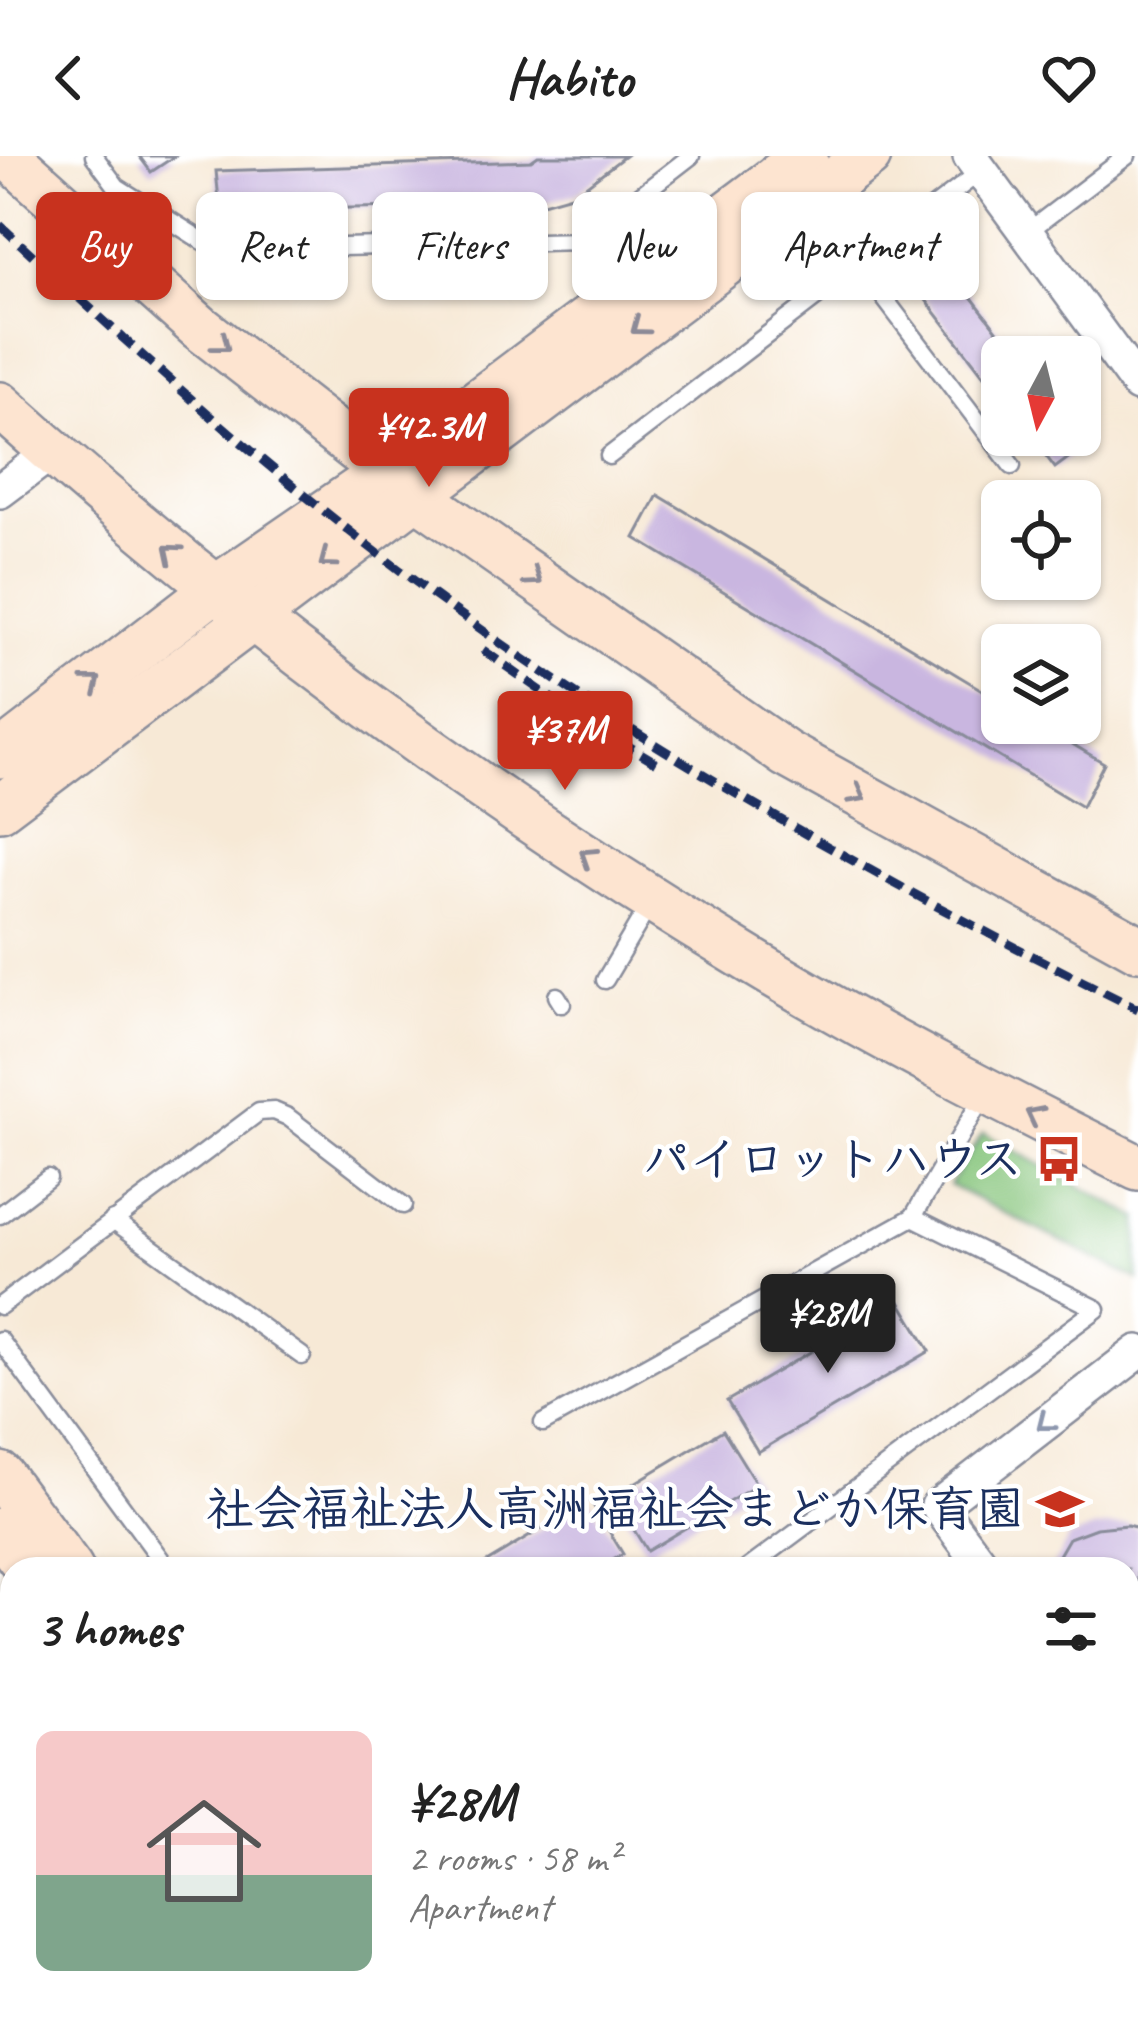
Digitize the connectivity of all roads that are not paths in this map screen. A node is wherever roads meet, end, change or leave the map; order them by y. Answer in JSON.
{"nodes":[{"id":1,"x":8,"y":156,"type":"edge"},
{"id":2,"x":94,"y":156,"type":"edge"},
{"id":3,"x":691,"y":156,"type":"edge"},
{"id":4,"x":805,"y":156,"type":"edge"},
{"id":5,"x":868,"y":156,"type":"edge"},
{"id":6,"x":1127,"y":156,"type":"edge"},
{"id":7,"x":975,"y":164,"type":"edge"},
{"id":8,"x":943,"y":192,"type":"edge"},
{"id":9,"x":1026,"y":232,"type":"junction"},
{"id":10,"x":813,"y":300,"type":"edge"},
{"id":11,"x":886,"y":300,"type":"edge"},
{"id":12,"x":1138,"y":385,"type":"edge"},
{"id":13,"x":0,"y":405,"type":"edge"},
{"id":14,"x":52,"y":452,"type":"junction"},
{"id":15,"x":609,"y":456,"type":"dead end"},
{"id":16,"x":1012,"y":466,"type":"dead end"},
{"id":17,"x":400,"y":483,"type":"junction"},
{"id":18,"x":0,"y":491,"type":"edge"},
{"id":19,"x":232,"y":603,"type":"junction"},
{"id":20,"x":0,"y":755,"type":"edge"},
{"id":21,"x":0,"y":808,"type":"edge"},
{"id":22,"x":654,"y":898,"type":"junction"},
{"id":23,"x":1138,"y":948,"type":"edge"},
{"id":24,"x":605,"y":980,"type":"dead end"},
{"id":25,"x":986,"y":1091,"type":"junction"},
{"id":26,"x":1138,"y":1168,"type":"edge"},
{"id":27,"x":48,"y":1178,"type":"dead end"},
{"id":28,"x":403,"y":1205,"type":"dead end"},
{"id":29,"x":0,"y":1215,"type":"edge"},
{"id":30,"x":913,"y":1216,"type":"junction"},
{"id":31,"x":113,"y":1220,"type":"junction"},
{"id":32,"x":0,"y":1306,"type":"edge"},
{"id":33,"x":0,"y":1340,"type":"edge"},
{"id":34,"x":1138,"y":1352,"type":"edge"},
{"id":35,"x":302,"y":1356,"type":"dead end"},
{"id":36,"x":544,"y":1423,"type":"dead end"},
{"id":37,"x":0,"y":1475,"type":"edge"},
{"id":38,"x":0,"y":1531,"type":"edge"},
{"id":39,"x":20,"y":1557,"type":"edge"},
{"id":40,"x":61,"y":1557,"type":"edge"},
{"id":41,"x":159,"y":1557,"type":"edge"},
{"id":42,"x":764,"y":1557,"type":"edge"},
{"id":43,"x":976,"y":1557,"type":"edge"}],
"edges":[{"from":1,"to":17,"type":"street","one_way":true},
{"from":2,"to":3,"type":"lane"},
{"from":4,"to":17,"type":"street"},
{"from":5,"to":17,"type":"street","one_way":true},
{"from":6,"to":9,"type":"lane"},
{"from":7,"to":8,"type":"lane"},
{"from":7,"to":9,"type":"street"},
{"from":9,"to":12,"type":"street"},
{"from":10,"to":15,"type":"lane"},
{"from":11,"to":16,"type":"lane"},
{"from":13,"to":14,"type":"street"},
{"from":14,"to":18,"type":"street"},
{"from":19,"to":14,"type":"street","one_way":true},
{"from":17,"to":19,"type":"street"},
{"from":17,"to":23,"type":"street","one_way":true},
{"from":20,"to":19,"type":"street","one_way":true},
{"from":19,"to":21,"type":"street"},
{"from":22,"to":19,"type":"street","one_way":true},
{"from":22,"to":24,"type":"lane"},
{"from":22,"to":25,"type":"street"},
{"from":26,"to":25,"type":"street","one_way":true},
{"from":25,"to":30,"type":"lane"},
{"from":27,"to":29,"type":"lane"},
{"from":28,"to":31,"type":"lane"},
{"from":30,"to":36,"type":"lane"},
{"from":30,"to":42,"type":"lane"},
{"from":31,"to":32,"type":"lane"},
{"from":31,"to":35,"type":"lane"},
{"from":33,"to":41,"type":"lane"},
{"from":34,"to":43,"type":"street","one_way":true},
{"from":37,"to":40,"type":"street"},
{"from":38,"to":39,"type":"street"}]}
